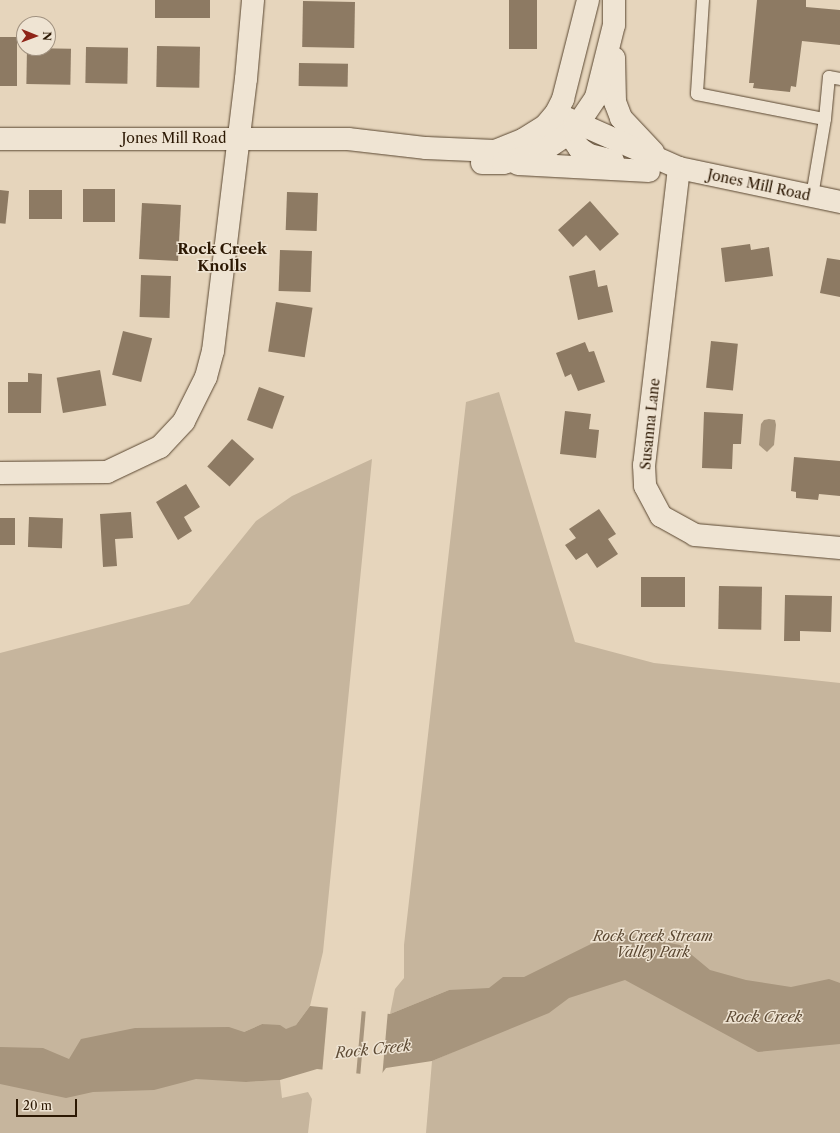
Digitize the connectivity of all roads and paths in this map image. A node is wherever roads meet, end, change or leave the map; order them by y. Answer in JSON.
{"nodes":[{"id":1,"x":253,"y":0,"type":"edge"},
{"id":2,"x":588,"y":0,"type":"edge"},
{"id":3,"x":614,"y":0,"type":"edge"},
{"id":4,"x":704,"y":0,"type":"edge"},
{"id":5,"x":614,"y":25,"type":"junction"},
{"id":6,"x":840,"y":79,"type":"edge"},
{"id":7,"x":556,"y":113,"type":"junction"},
{"id":8,"x":825,"y":119,"type":"junction"},
{"id":9,"x":573,"y":130,"type":"junction"},
{"id":10,"x":238,"y":137,"type":"junction"},
{"id":11,"x":0,"y":139,"type":"edge"},
{"id":12,"x":348,"y":139,"type":"junction"},
{"id":13,"x":503,"y":163,"type":"junction"},
{"id":14,"x":653,"y":164,"type":"junction"},
{"id":15,"x":679,"y":168,"type":"junction"},
{"id":16,"x":812,"y":196,"type":"junction"},
{"id":17,"x":840,"y":202,"type":"edge"},
{"id":18,"x":0,"y":473,"type":"edge"},
{"id":19,"x":840,"y":548,"type":"edge"}],
"edges":[{"from":1,"to":10,"type":"street"},
{"from":2,"to":7,"type":"street","name":"Jones Mill Road"},
{"from":3,"to":5,"type":"street"},
{"from":4,"to":8,"type":"lane"},
{"from":5,"to":9,"type":"street"},
{"from":5,"to":14,"type":"street"},
{"from":6,"to":8,"type":"lane"},
{"from":7,"to":9,"type":"street"},
{"from":7,"to":12,"type":"street","name":"Jones Mill Road"},
{"from":8,"to":16,"type":"lane"},
{"from":9,"to":13,"type":"street","name":"Jones Mill Road"},
{"from":9,"to":14,"type":"street","name":"Jones Mill Road"},
{"from":10,"to":11,"type":"street","name":"Jones Mill Road"},
{"from":10,"to":12,"type":"street","name":"Jones Mill Road"},
{"from":10,"to":18,"type":"street"},
{"from":12,"to":13,"type":"street","name":"Jones Mill Road"},
{"from":13,"to":14,"type":"street"},
{"from":14,"to":15,"type":"street","name":"Jones Mill Road"},
{"from":15,"to":16,"type":"street","name":"Jones Mill Road"},
{"from":15,"to":19,"type":"street","name":"Susanna Lane"},
{"from":16,"to":17,"type":"street","name":"Jones Mill Road"}]}
